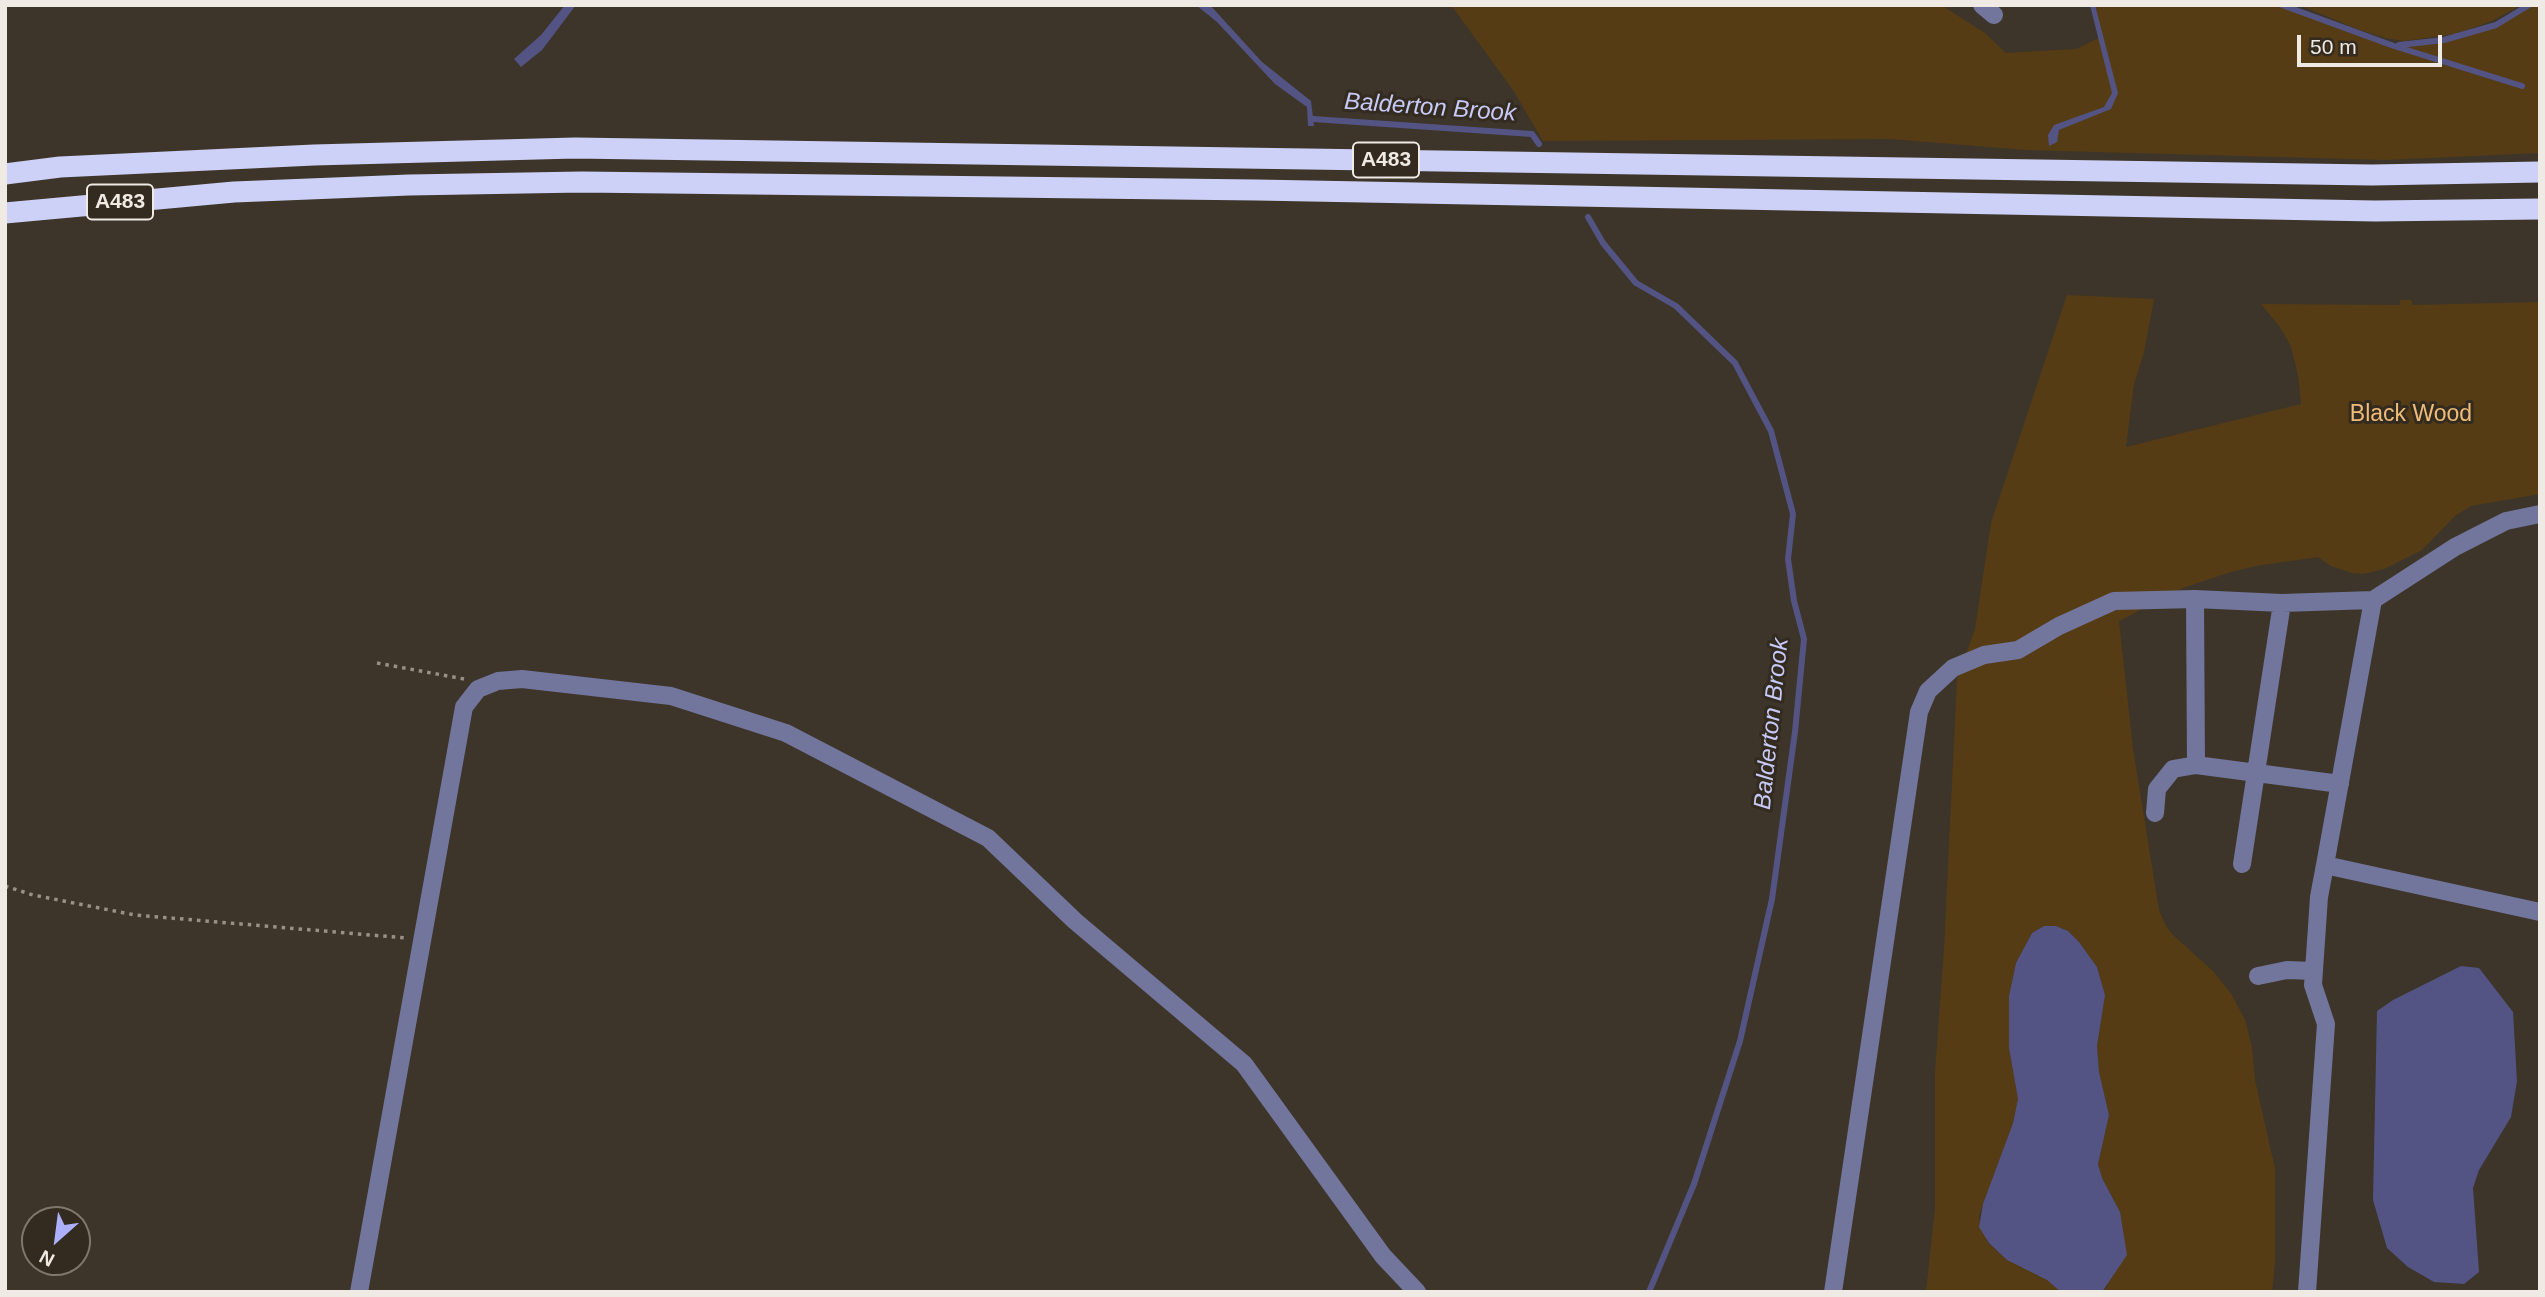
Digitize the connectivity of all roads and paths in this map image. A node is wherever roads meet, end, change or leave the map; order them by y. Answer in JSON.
{"nodes":[{"id":1,"x":2540,"y":172,"type":"edge"},
{"id":2,"x":5,"y":174,"type":"edge"},
{"id":3,"x":2540,"y":209,"type":"edge"},
{"id":4,"x":5,"y":213,"type":"edge"},
{"id":5,"x":2540,"y":514,"type":"edge"},
{"id":6,"x":2195,"y":599,"type":"junction"},
{"id":7,"x":2373,"y":600,"type":"junction"},
{"id":8,"x":2282,"y":603,"type":"junction"},
{"id":9,"x":377,"y":663,"type":"dead end"},
{"id":10,"x":490,"y":684,"type":"junction"},
{"id":11,"x":2196,"y":765,"type":"junction"},
{"id":12,"x":2256,"y":774,"type":"junction"},
{"id":13,"x":2340,"y":784,"type":"junction"},
{"id":14,"x":2155,"y":813,"type":"dead end"},
{"id":15,"x":2242,"y":864,"type":"dead end"},
{"id":16,"x":2325,"y":865,"type":"junction"},
{"id":17,"x":5,"y":886,"type":"edge"},
{"id":18,"x":2540,"y":912,"type":"edge"},
{"id":19,"x":422,"y":939,"type":"junction"},
{"id":20,"x":2314,"y":971,"type":"junction"},
{"id":21,"x":2258,"y":976,"type":"dead end"},
{"id":22,"x":359,"y":1292,"type":"edge"},
{"id":23,"x":1417,"y":1292,"type":"edge"},
{"id":24,"x":1833,"y":1292,"type":"edge"},
{"id":25,"x":2307,"y":1292,"type":"edge"}],
"edges":[{"from":1,"to":2,"type":"highway","number":"A483"},
{"from":3,"to":4,"type":"highway","number":"A483"},
{"from":5,"to":7,"type":"lane"},
{"from":6,"to":8,"type":"lane"},
{"from":6,"to":11,"type":"lane"},
{"from":6,"to":24,"type":"lane"},
{"from":7,"to":8,"type":"lane"},
{"from":7,"to":13,"type":"lane"},
{"from":8,"to":12,"type":"lane"},
{"from":9,"to":10,"type":"path"},
{"from":10,"to":19,"type":"lane"},
{"from":10,"to":23,"type":"lane"},
{"from":11,"to":12,"type":"lane"},
{"from":11,"to":14,"type":"lane"},
{"from":12,"to":13,"type":"lane"},
{"from":12,"to":15,"type":"lane"},
{"from":13,"to":16,"type":"lane"},
{"from":16,"to":18,"type":"lane"},
{"from":16,"to":20,"type":"lane"},
{"from":17,"to":19,"type":"path"},
{"from":19,"to":22,"type":"lane"},
{"from":20,"to":21,"type":"lane"},
{"from":20,"to":25,"type":"lane"}]}
